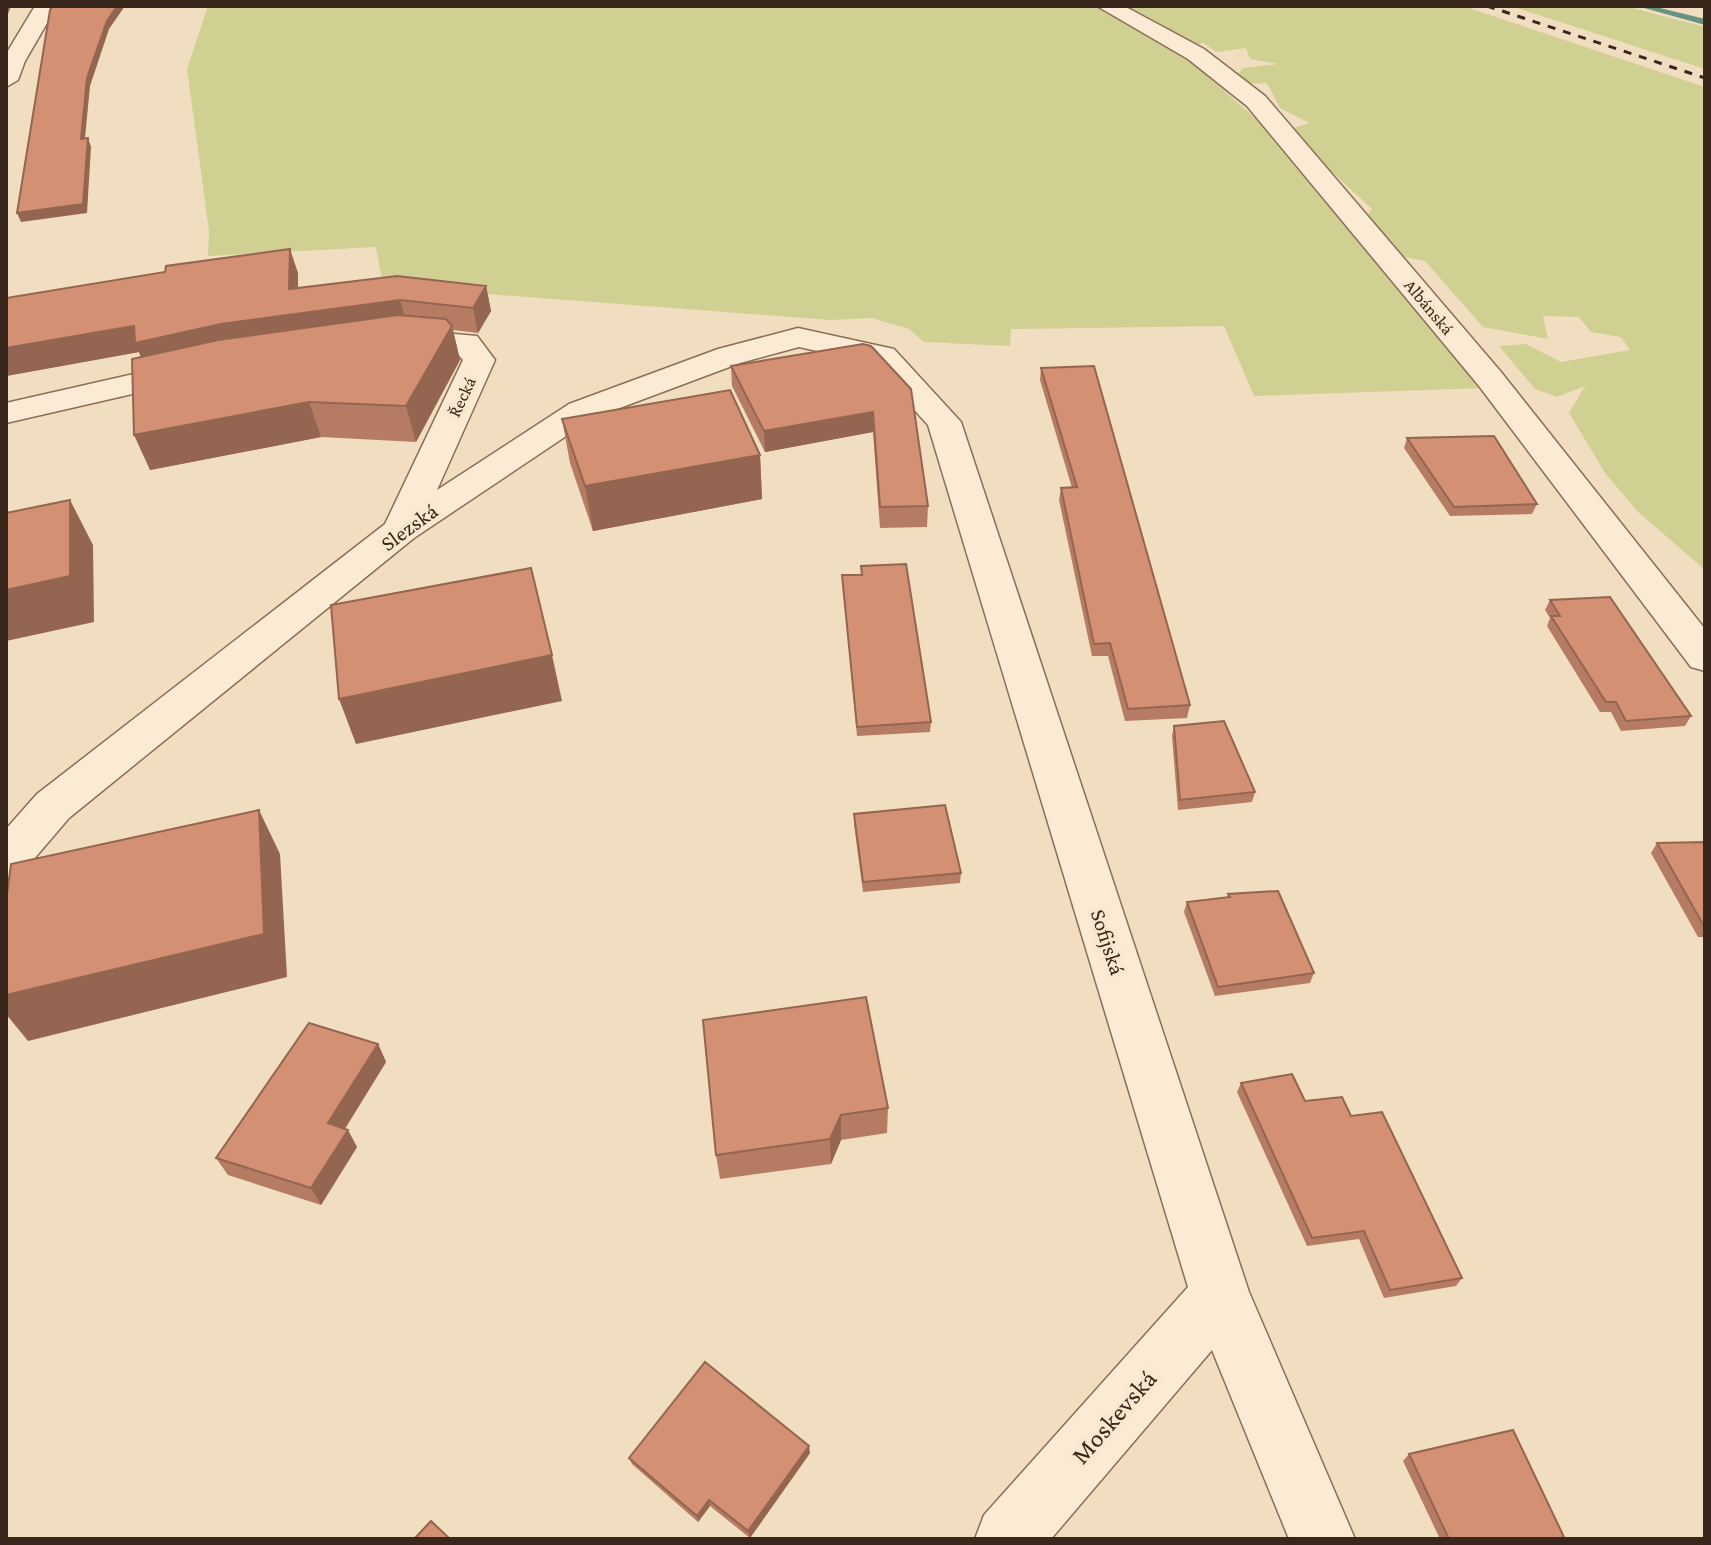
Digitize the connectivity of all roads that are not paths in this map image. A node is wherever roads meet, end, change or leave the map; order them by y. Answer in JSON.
{"nodes":[{"id":1,"x":46,"y":6,"type":"edge"},
{"id":2,"x":1108,"y":6,"type":"edge"},
{"id":3,"x":6,"y":80,"type":"edge"},
{"id":4,"x":363,"y":343,"type":"edge"},
{"id":5,"x":883,"y":356,"type":"joint"},
{"id":6,"x":215,"y":365,"type":"edge"},
{"id":7,"x":6,"y":413,"type":"edge"},
{"id":8,"x":401,"y":530,"type":"junction"},
{"id":9,"x":1705,"y":657,"type":"edge"},
{"id":10,"x":6,"y":860,"type":"edge"},
{"id":11,"x":1220,"y":1295,"type":"junction"},
{"id":12,"x":1008,"y":1539,"type":"edge"},
{"id":13,"x":1322,"y":1539,"type":"edge"}],
"edges":[{"from":1,"to":3,"type":"street"},
{"from":2,"to":9,"type":"street","name":"Albánská"},
{"from":4,"to":8,"type":"street","name":"Řecká"},
{"from":5,"to":8,"type":"street","name":"Slezská"},
{"from":5,"to":11,"type":"street","name":"Sofijská"},
{"from":6,"to":7,"type":"street"},
{"from":8,"to":10,"type":"street","name":"Slezská"},
{"from":11,"to":12,"type":"street","name":"Moskevská"},
{"from":11,"to":13,"type":"street","name":"Sofijská"}]}
